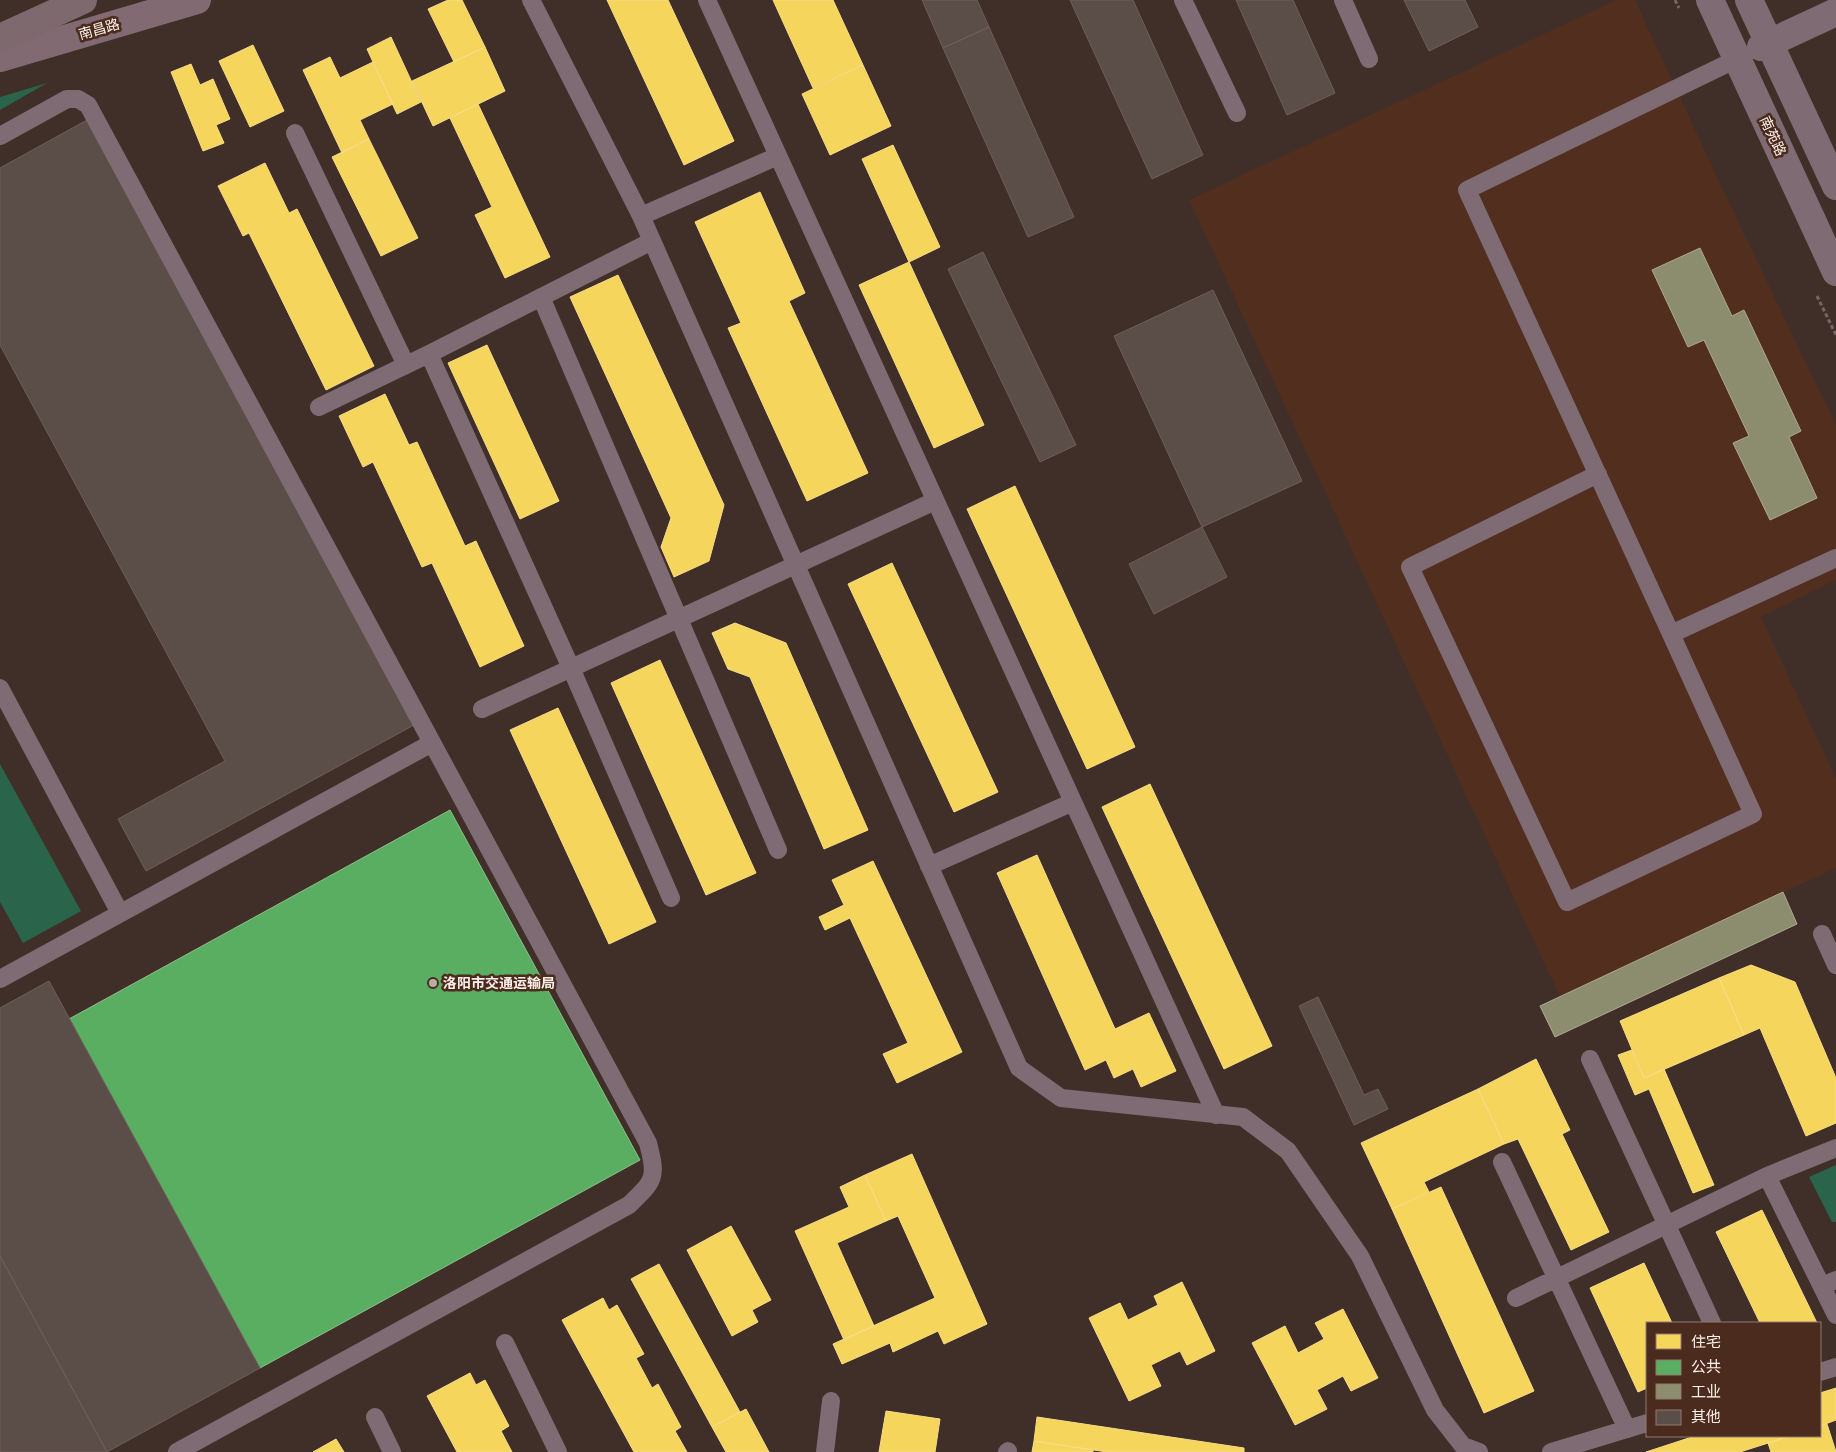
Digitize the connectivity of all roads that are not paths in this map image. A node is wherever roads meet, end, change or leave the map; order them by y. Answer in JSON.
{"nodes":[{"id":1,"x":83,"y":0,"type":"edge"},
{"id":2,"x":197,"y":0,"type":"edge"},
{"id":3,"x":531,"y":0,"type":"edge"},
{"id":4,"x":707,"y":0,"type":"edge"},
{"id":5,"x":1182,"y":0,"type":"edge"},
{"id":6,"x":1342,"y":0,"type":"edge"},
{"id":7,"x":1710,"y":0,"type":"edge"},
{"id":8,"x":1749,"y":0,"type":"edge"},
{"id":9,"x":1836,"y":12,"type":"edge"},
{"id":10,"x":0,"y":38,"type":"edge"},
{"id":11,"x":1756,"y":50,"type":"junction"},
{"id":12,"x":0,"y":58,"type":"edge"},
{"id":13,"x":1369,"y":59,"type":"dead end"},
{"id":14,"x":1237,"y":113,"type":"dead end"},
{"id":15,"x":295,"y":134,"type":"dead end"},
{"id":16,"x":0,"y":136,"type":"edge"},
{"id":17,"x":778,"y":156,"type":"junction"},
{"id":18,"x":1836,"y":186,"type":"edge"},
{"id":19,"x":641,"y":216,"type":"junction"},
{"id":20,"x":652,"y":241,"type":"junction"},
{"id":21,"x":1836,"y":272,"type":"edge"},
{"id":22,"x":541,"y":297,"type":"junction"},
{"id":23,"x":429,"y":354,"type":"junction"},
{"id":24,"x":406,"y":365,"type":"junction"},
{"id":25,"x":319,"y":406,"type":"dead end"},
{"id":26,"x":1598,"y":474,"type":"junction"},
{"id":27,"x":935,"y":501,"type":"junction"},
{"id":28,"x":1836,"y":558,"type":"edge"},
{"id":29,"x":795,"y":565,"type":"junction"},
{"id":30,"x":679,"y":618,"type":"junction"},
{"id":31,"x":1671,"y":634,"type":"junction"},
{"id":32,"x":571,"y":668,"type":"junction"},
{"id":33,"x":0,"y":688,"type":"edge"},
{"id":34,"x":482,"y":709,"type":"dead end"},
{"id":35,"x":432,"y":743,"type":"junction"},
{"id":36,"x":1073,"y":802,"type":"junction"},
{"id":37,"x":778,"y":850,"type":"dead end"},
{"id":38,"x":929,"y":866,"type":"junction"},
{"id":39,"x":671,"y":898,"type":"dead end"},
{"id":40,"x":120,"y":913,"type":"junction"},
{"id":41,"x":1822,"y":934,"type":"dead end"},
{"id":42,"x":1836,"y":965,"type":"edge"},
{"id":43,"x":0,"y":979,"type":"edge"},
{"id":44,"x":1590,"y":1059,"type":"dead end"},
{"id":45,"x":1216,"y":1114,"type":"junction"},
{"id":46,"x":1836,"y":1148,"type":"edge"},
{"id":47,"x":1502,"y":1162,"type":"dead end"},
{"id":48,"x":1767,"y":1176,"type":"junction"},
{"id":49,"x":1667,"y":1225,"type":"junction"},
{"id":50,"x":1556,"y":1278,"type":"junction"},
{"id":51,"x":1829,"y":1283,"type":"edge"},
{"id":52,"x":1516,"y":1298,"type":"dead end"},
{"id":53,"x":1836,"y":1315,"type":"edge"},
{"id":54,"x":1712,"y":1322,"type":"edge"},
{"id":55,"x":504,"y":1343,"type":"dead end"},
{"id":56,"x":1836,"y":1367,"type":"edge"},
{"id":57,"x":1821,"y":1372,"type":"edge"},
{"id":58,"x":831,"y":1401,"type":"dead end"},
{"id":59,"x":374,"y":1417,"type":"dead end"},
{"id":60,"x":1646,"y":1423,"type":"edge"},
{"id":61,"x":1627,"y":1429,"type":"junction"},
{"id":62,"x":177,"y":1452,"type":"edge"},
{"id":63,"x":392,"y":1452,"type":"edge"},
{"id":64,"x":558,"y":1452,"type":"edge"},
{"id":65,"x":825,"y":1452,"type":"edge"},
{"id":66,"x":1479,"y":1452,"type":"edge"},
{"id":67,"x":1551,"y":1452,"type":"edge"}],
"edges":[{"from":1,"to":10,"type":"highway"},
{"from":2,"to":12,"type":"main road","name":"南昌路"},
{"from":3,"to":19,"type":"lane"},
{"from":4,"to":17,"type":"lane"},
{"from":5,"to":14,"type":"lane"},
{"from":6,"to":13,"type":"lane"},
{"from":7,"to":11,"type":"street","name":"南苑路"},
{"from":8,"to":11,"type":"street","name":"南苑路"},
{"from":9,"to":11,"type":"street"},
{"from":11,"to":18,"type":"street","name":"南苑路"},
{"from":11,"to":21,"type":"street","name":"南苑路"},
{"from":11,"to":26,"type":"lane"},
{"from":15,"to":24,"type":"lane"},
{"from":16,"to":35,"type":"lane"},
{"from":17,"to":19,"type":"lane"},
{"from":17,"to":27,"type":"lane"},
{"from":19,"to":20,"type":"lane"},
{"from":20,"to":22,"type":"lane"},
{"from":20,"to":29,"type":"lane"},
{"from":22,"to":23,"type":"lane"},
{"from":22,"to":30,"type":"lane"},
{"from":23,"to":24,"type":"lane"},
{"from":23,"to":32,"type":"lane"},
{"from":24,"to":25,"type":"lane"},
{"from":26,"to":31,"type":"lane"},
{"from":26,"to":31,"type":"lane"},
{"from":27,"to":29,"type":"lane"},
{"from":27,"to":36,"type":"lane"},
{"from":28,"to":31,"type":"lane"},
{"from":29,"to":30,"type":"lane"},
{"from":29,"to":38,"type":"lane"},
{"from":30,"to":32,"type":"lane"},
{"from":30,"to":37,"type":"lane"},
{"from":32,"to":34,"type":"lane"},
{"from":32,"to":39,"type":"lane"},
{"from":33,"to":40,"type":"lane"},
{"from":35,"to":40,"type":"lane"},
{"from":35,"to":62,"type":"lane"},
{"from":36,"to":38,"type":"lane"},
{"from":36,"to":45,"type":"lane"},
{"from":38,"to":45,"type":"lane"},
{"from":40,"to":43,"type":"lane"},
{"from":41,"to":42,"type":"lane"},
{"from":44,"to":49,"type":"lane"},
{"from":45,"to":66,"type":"lane"},
{"from":46,"to":48,"type":"lane"},
{"from":47,"to":50,"type":"lane"},
{"from":48,"to":49,"type":"lane"},
{"from":48,"to":51,"type":"lane"},
{"from":49,"to":50,"type":"lane"},
{"from":49,"to":54,"type":"lane"},
{"from":50,"to":52,"type":"lane"},
{"from":50,"to":61,"type":"lane"},
{"from":51,"to":53,"type":"lane"},
{"from":55,"to":64,"type":"lane"},
{"from":56,"to":57,"type":"lane"},
{"from":58,"to":65,"type":"lane"},
{"from":59,"to":63,"type":"lane"},
{"from":60,"to":61,"type":"lane"},
{"from":61,"to":67,"type":"lane"}]}
